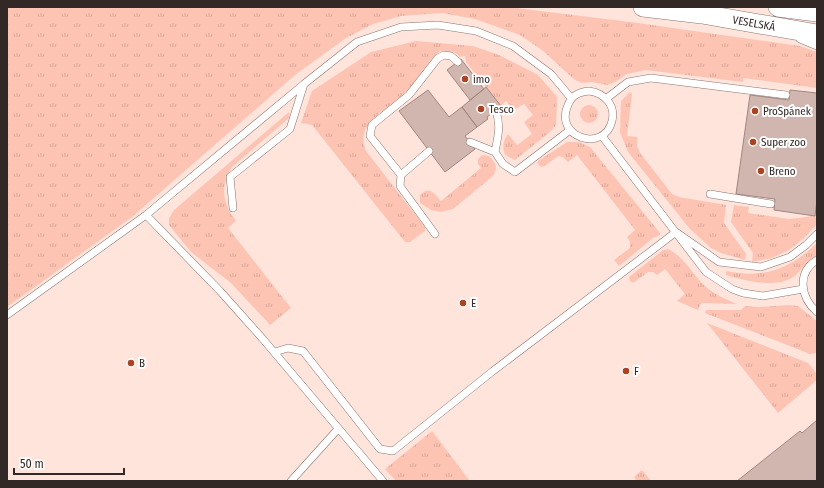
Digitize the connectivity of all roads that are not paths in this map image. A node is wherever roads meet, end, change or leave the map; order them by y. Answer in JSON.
{"nodes":[{"id":1,"x":643,"y":7,"type":"edge"},
{"id":2,"x":778,"y":7,"type":"edge"},
{"id":3,"x":817,"y":12,"type":"edge"},
{"id":4,"x":760,"y":24,"type":"junction"},
{"id":5,"x":817,"y":34,"type":"edge"},
{"id":6,"x":817,"y":46,"type":"edge"},
{"id":7,"x":458,"y":62,"type":"dead end"},
{"id":8,"x":304,"y":84,"type":"junction"},
{"id":9,"x":786,"y":95,"type":"dead end"},
{"id":10,"x":571,"y":98,"type":"junction"},
{"id":11,"x":607,"y":98,"type":"junction"},
{"id":12,"x":496,"y":111,"type":"dead end"},
{"id":13,"x":570,"y":130,"type":"junction"},
{"id":14,"x":602,"y":136,"type":"junction"},
{"id":15,"x":470,"y":142,"type":"dead end"},
{"id":16,"x":429,"y":150,"type":"dead end"},
{"id":17,"x":495,"y":152,"type":"junction"},
{"id":18,"x":401,"y":175,"type":"junction"},
{"id":19,"x":710,"y":194,"type":"dead end"},
{"id":20,"x":771,"y":204,"type":"dead end"},
{"id":21,"x":233,"y":208,"type":"dead end"},
{"id":22,"x":146,"y":215,"type":"junction"},
{"id":23,"x":676,"y":232,"type":"junction"},
{"id":24,"x":435,"y":234,"type":"dead end"},
{"id":25,"x":817,"y":234,"type":"edge"},
{"id":26,"x":817,"y":260,"type":"edge"},
{"id":27,"x":803,"y":289,"type":"junction"},
{"id":28,"x":817,"y":312,"type":"edge"},
{"id":29,"x":7,"y":315,"type":"edge"},
{"id":30,"x":274,"y":352,"type":"junction"},
{"id":31,"x":338,"y":429,"type":"junction"},
{"id":32,"x":290,"y":481,"type":"edge"},
{"id":33,"x":383,"y":481,"type":"edge"}],
"edges":[{"from":1,"to":4,"type":"main road","name":"VESELSKÁ"},
{"from":2,"to":3,"type":"main road","name":"VESELSKÁ"},
{"from":4,"to":5,"type":"main road","name":"VESELSKÁ"},
{"from":4,"to":6,"type":"lane"},
{"from":7,"to":18,"type":"lane"},
{"from":8,"to":10,"type":"lane"},
{"from":8,"to":21,"type":"lane"},
{"from":8,"to":22,"type":"lane"},
{"from":9,"to":11,"type":"lane"},
{"from":10,"to":11,"type":"lane"},
{"from":10,"to":13,"type":"lane"},
{"from":11,"to":14,"type":"lane"},
{"from":12,"to":17,"type":"lane"},
{"from":13,"to":14,"type":"lane"},
{"from":13,"to":17,"type":"lane"},
{"from":14,"to":23,"type":"lane"},
{"from":15,"to":17,"type":"lane"},
{"from":16,"to":18,"type":"lane"},
{"from":18,"to":24,"type":"lane"},
{"from":19,"to":20,"type":"lane"},
{"from":22,"to":29,"type":"lane"},
{"from":22,"to":30,"type":"lane"},
{"from":23,"to":25,"type":"lane"},
{"from":23,"to":27,"type":"lane"},
{"from":23,"to":30,"type":"lane"},
{"from":26,"to":27,"type":"lane"},
{"from":27,"to":28,"type":"lane"},
{"from":30,"to":31,"type":"lane"},
{"from":31,"to":32,"type":"lane"},
{"from":31,"to":33,"type":"lane"}]}
